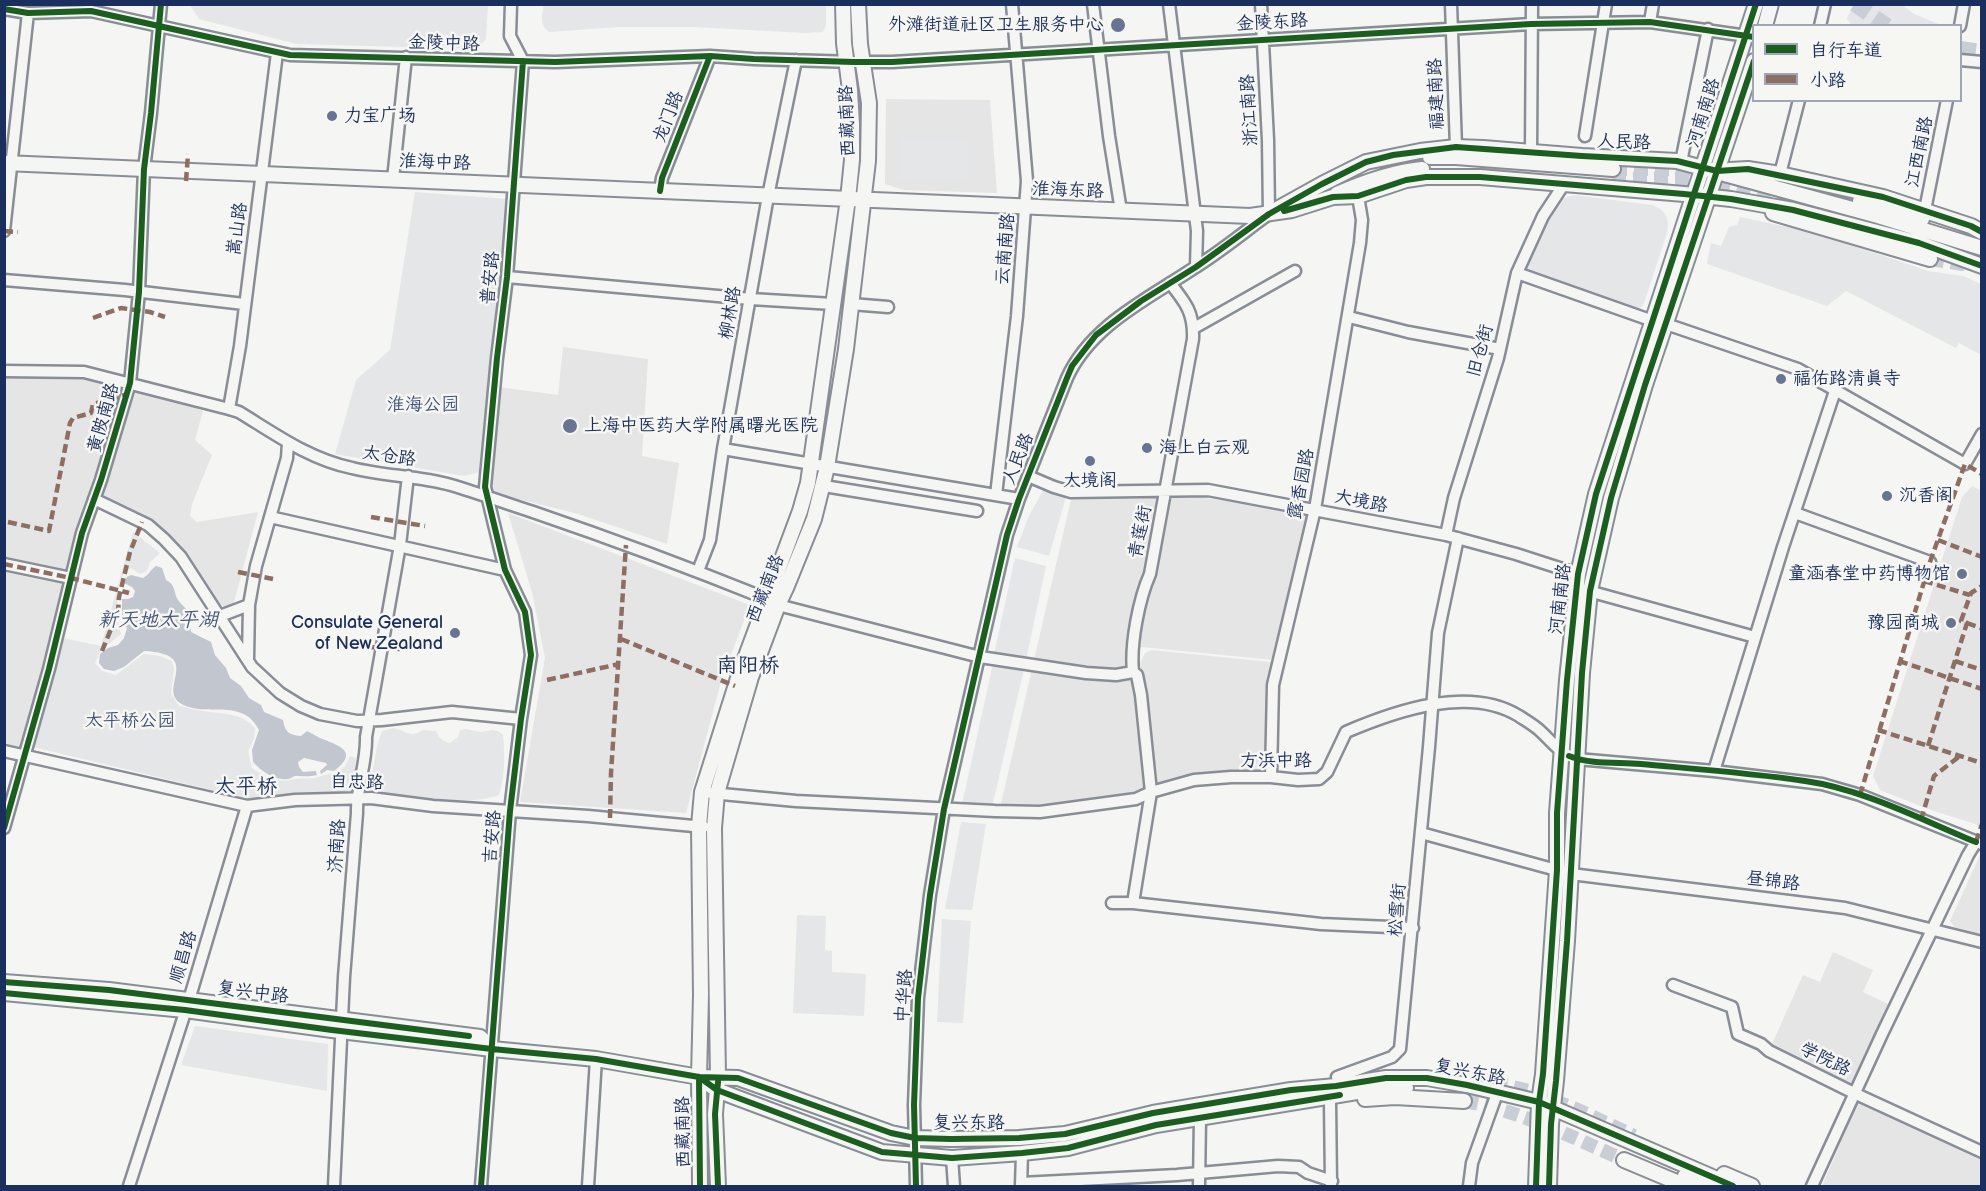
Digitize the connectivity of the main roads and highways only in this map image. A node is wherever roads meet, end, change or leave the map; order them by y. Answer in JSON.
{"nodes":[{"id":1,"x":843,"y":4,"type":"edge"},
{"id":2,"x":858,"y":4,"type":"edge"},
{"id":3,"x":1756,"y":4,"type":"edge"},
{"id":4,"x":1771,"y":4,"type":"edge"},
{"id":5,"x":1752,"y":24,"type":"edge"},
{"id":6,"x":1766,"y":24,"type":"edge"},
{"id":7,"x":1750,"y":36,"type":"edge"},
{"id":8,"x":1752,"y":67,"type":"edge"},
{"id":9,"x":1393,"y":155,"type":"junction"},
{"id":10,"x":8,"y":164,"type":"edge"},
{"id":11,"x":1702,"y":167,"type":"junction"},
{"id":12,"x":1718,"y":171,"type":"junction"},
{"id":13,"x":1694,"y":195,"type":"junction"},
{"id":14,"x":1709,"y":196,"type":"junction"},
{"id":15,"x":1333,"y":197,"type":"junction"},
{"id":16,"x":1731,"y":199,"type":"junction"},
{"id":17,"x":848,"y":200,"type":"junction"},
{"id":18,"x":865,"y":200,"type":"junction"},
{"id":19,"x":1269,"y":214,"type":"junction"},
{"id":20,"x":1959,"y":231,"type":"tunnel mouth"},
{"id":21,"x":1982,"y":232,"type":"edge"},
{"id":22,"x":1982,"y":248,"type":"edge"},
{"id":23,"x":1930,"y":259,"type":"tunnel mouth"},
{"id":24,"x":1982,"y":266,"type":"edge"},
{"id":25,"x":1659,"y":322,"type":"junction"},
{"id":26,"x":1581,"y":584,"type":"junction"},
{"id":27,"x":772,"y":602,"type":"junction"},
{"id":28,"x":1564,"y":872,"type":"junction"},
{"id":29,"x":4,"y":982,"type":"edge"},
{"id":30,"x":4,"y":993,"type":"edge"},
{"id":31,"x":187,"y":1005,"type":"junction"},
{"id":32,"x":699,"y":1077,"type":"junction"},
{"id":33,"x":1473,"y":1077,"type":"tunnel mouth"},
{"id":34,"x":718,"y":1083,"type":"junction"},
{"id":35,"x":1293,"y":1097,"type":"junction"},
{"id":36,"x":1464,"y":1101,"type":"tunnel mouth"},
{"id":37,"x":1546,"y":1109,"type":"junction"},
{"id":38,"x":1634,"y":1136,"type":"tunnel mouth"},
{"id":39,"x":1624,"y":1160,"type":"tunnel mouth"},
{"id":40,"x":700,"y":1186,"type":"edge"},
{"id":41,"x":718,"y":1186,"type":"edge"},
{"id":42,"x":1536,"y":1186,"type":"edge"},
{"id":43,"x":1549,"y":1186,"type":"edge"},
{"id":44,"x":1686,"y":1186,"type":"edge"},
{"id":45,"x":1709,"y":1186,"type":"edge"},
{"id":46,"x":1733,"y":1186,"type":"edge"},
{"id":47,"x":1752,"y":1186,"type":"edge"}],
"edges":[{"from":1,"to":17,"type":"main road","name":"西藏南路"},
{"from":2,"to":18,"type":"main road","name":"西藏南路"},
{"from":3,"to":5,"type":"main road","name":"河南南路"},
{"from":4,"to":6,"type":"main road"},
{"from":7,"to":11,"type":"main road","name":"河南南路"},
{"from":8,"to":12,"type":"main road","name":"河南南路"},
{"from":9,"to":11,"type":"main road","name":"人民路"},
{"from":9,"to":15,"type":"main road"},
{"from":9,"to":19,"type":"main road","name":"人民路"},
{"from":10,"to":17,"type":"main road","name":"淮海中路"},
{"from":11,"to":12,"type":"main road","name":"人民路"},
{"from":11,"to":13,"type":"main road","name":"河南南路"},
{"from":12,"to":14,"type":"main road","name":"河南南路"},
{"from":12,"to":20,"type":"main road"},
{"from":12,"to":21,"type":"main road","name":"人民路"},
{"from":12,"to":22,"type":"main road","name":"人民路"},
{"from":13,"to":14,"type":"main road","name":"人民路"},
{"from":13,"to":15,"type":"main road","name":"人民路"},
{"from":13,"to":25,"type":"main road","name":"河南南路"},
{"from":14,"to":16,"type":"main road","name":"人民路"},
{"from":14,"to":25,"type":"main road","name":"河南南路"},
{"from":15,"to":19,"type":"main road","name":"人民路"},
{"from":16,"to":23,"type":"main road"},
{"from":16,"to":24,"type":"main road","name":"人民路"},
{"from":17,"to":18,"type":"main road","name":"淮海中路"},
{"from":17,"to":27,"type":"main road","name":"西藏南路"},
{"from":18,"to":19,"type":"main road","name":"淮海东路"},
{"from":18,"to":27,"type":"main road","name":"西藏南路"},
{"from":25,"to":26,"type":"main road","name":"河南南路"},
{"from":25,"to":26,"type":"main road","name":"河南南路"},
{"from":26,"to":28,"type":"main road","name":"河南南路"},
{"from":26,"to":28,"type":"main road","name":"河南南路"},
{"from":27,"to":32,"type":"main road","name":"西藏南路"},
{"from":27,"to":34,"type":"main road","name":"西藏南路"},
{"from":28,"to":37,"type":"main road","name":"河南南路"},
{"from":29,"to":31,"type":"main road","name":"复兴中路"},
{"from":30,"to":31,"type":"main road","name":"复兴中路"},
{"from":31,"to":32,"type":"main road","name":"复兴中路"},
{"from":32,"to":34,"type":"main road","name":"复兴东路"},
{"from":32,"to":40,"type":"main road","name":"西藏南路"},
{"from":33,"to":35,"type":"main road","name":"复兴东路"},
{"from":34,"to":35,"type":"main road","name":"复兴东路"},
{"from":34,"to":35,"type":"main road","name":"复兴东路"},
{"from":34,"to":41,"type":"main road","name":"西藏南路"},
{"from":35,"to":36,"type":"main road","name":"复兴东路"},
{"from":35,"to":37,"type":"main road","name":"复兴东路"},
{"from":35,"to":37,"type":"main road","name":"复兴东路"},
{"from":37,"to":42,"type":"main road","name":"河南南路"},
{"from":37,"to":43,"type":"main road","name":"河南南路"},
{"from":37,"to":45,"type":"main road","name":"复兴东路"},
{"from":37,"to":46,"type":"main road","name":"复兴东路"},
{"from":38,"to":47,"type":"main road"},
{"from":39,"to":44,"type":"main road"}]}
